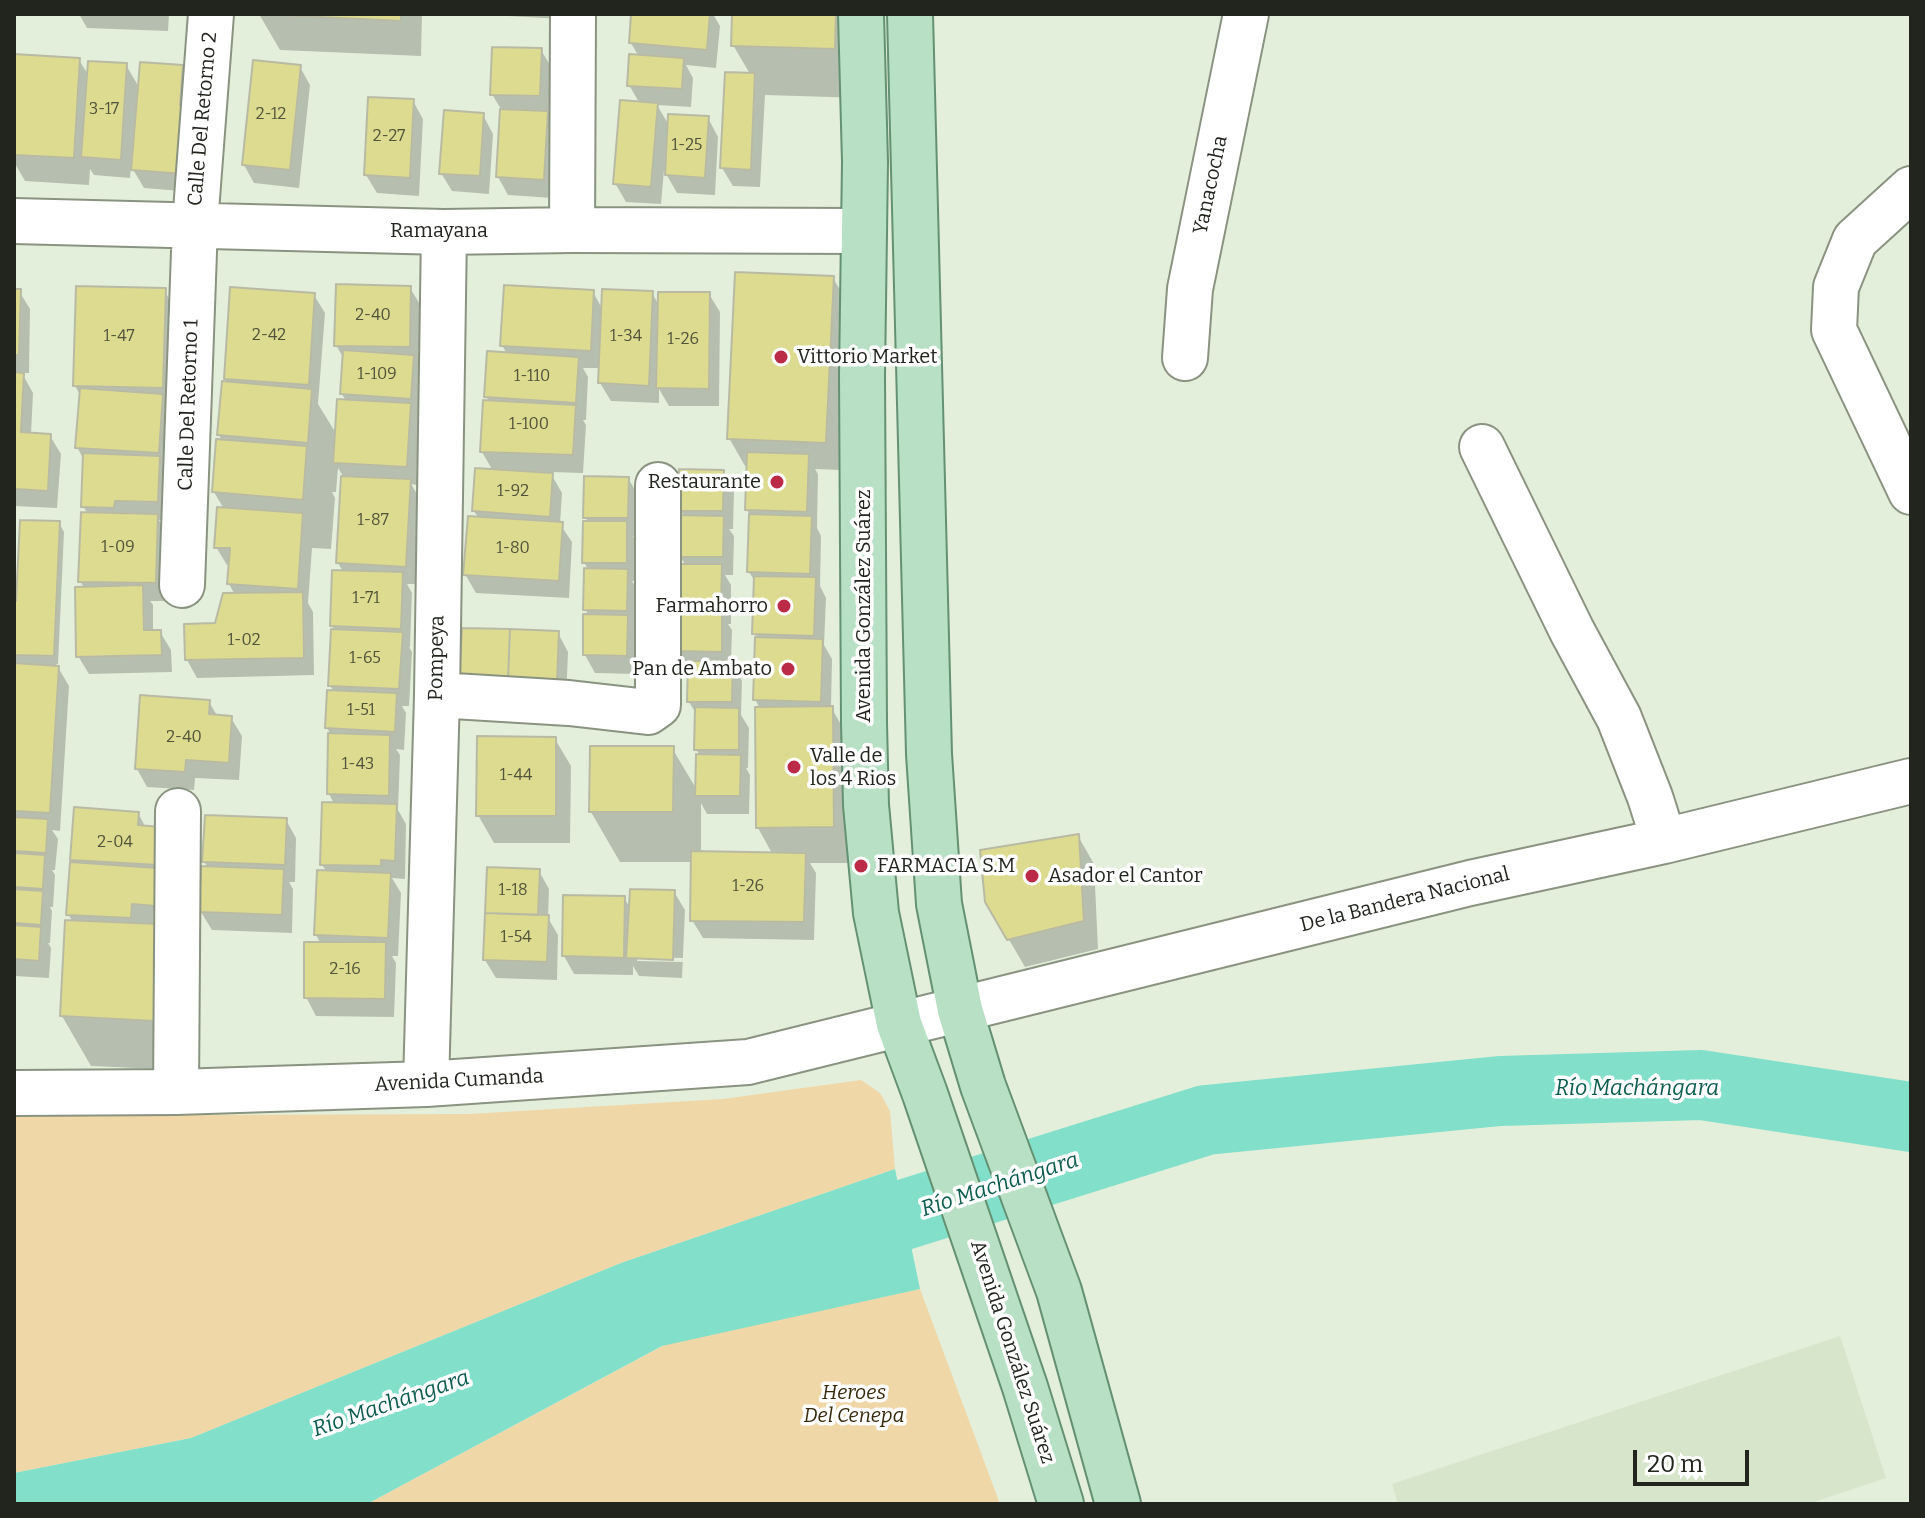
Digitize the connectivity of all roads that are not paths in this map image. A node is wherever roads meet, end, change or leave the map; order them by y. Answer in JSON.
{"nodes":[{"id":1,"x":211,"y":14,"type":"edge"},
{"id":2,"x":573,"y":14,"type":"edge"},
{"id":3,"x":861,"y":14,"type":"edge"},
{"id":4,"x":910,"y":14,"type":"edge"},
{"id":5,"x":1246,"y":14,"type":"edge"},
{"id":6,"x":1911,"y":189,"type":"edge"},
{"id":7,"x":14,"y":221,"type":"edge"},
{"id":8,"x":195,"y":224,"type":"junction"},
{"id":9,"x":572,"y":230,"type":"junction"},
{"id":10,"x":864,"y":231,"type":"junction"},
{"id":11,"x":444,"y":232,"type":"junction"},
{"id":12,"x":1185,"y":358,"type":"dead end"},
{"id":13,"x":1482,"y":447,"type":"dead end"},
{"id":14,"x":658,"y":485,"type":"dead end"},
{"id":15,"x":1911,"y":492,"type":"edge"},
{"id":16,"x":182,"y":585,"type":"dead end"},
{"id":17,"x":437,"y":695,"type":"junction"},
{"id":18,"x":1911,"y":781,"type":"edge"},
{"id":19,"x":178,"y":811,"type":"dead end"},
{"id":20,"x":1664,"y":841,"type":"junction"},
{"id":21,"x":960,"y":1010,"type":"junction"},
{"id":22,"x":899,"y":1024,"type":"junction"},
{"id":23,"x":426,"y":1084,"type":"junction"},
{"id":24,"x":176,"y":1092,"type":"junction"},
{"id":25,"x":14,"y":1093,"type":"edge"},
{"id":26,"x":1061,"y":1504,"type":"edge"},
{"id":27,"x":1118,"y":1504,"type":"edge"}],
"edges":[{"from":1,"to":8,"type":"street","name":"Calle Del Retorno 2"},
{"from":2,"to":9,"type":"street"},
{"from":3,"to":10,"type":"main road","name":"Avenida González Suárez"},
{"from":4,"to":21,"type":"main road"},
{"from":5,"to":12,"type":"street","name":"Yanacocha"},
{"from":6,"to":15,"type":"street"},
{"from":7,"to":8,"type":"street","name":"Ramayana"},
{"from":8,"to":11,"type":"street","name":"Ramayana"},
{"from":8,"to":16,"type":"street","name":"Calle Del Retorno 1"},
{"from":9,"to":10,"type":"street","name":"Ramayana"},
{"from":9,"to":11,"type":"street","name":"Ramayana"},
{"from":10,"to":22,"type":"main road","name":"Avenida González Suárez"},
{"from":11,"to":17,"type":"street","name":"Pompeya"},
{"from":13,"to":20,"type":"street"},
{"from":14,"to":17,"type":"street"},
{"from":17,"to":23,"type":"street","name":"Pompeya"},
{"from":18,"to":20,"type":"street","name":"De la Bandera Nacional"},
{"from":19,"to":24,"type":"street"},
{"from":20,"to":21,"type":"street","name":"De la Bandera Nacional"},
{"from":21,"to":22,"type":"street","name":"De la Bandera Nacional"},
{"from":21,"to":27,"type":"main road"},
{"from":22,"to":23,"type":"street","name":"Avenida Cumanda"},
{"from":22,"to":26,"type":"main road","name":"Avenida González Suárez"},
{"from":23,"to":24,"type":"street","name":"Avenida Cumanda"},
{"from":24,"to":25,"type":"street","name":"Avenida Cumanda"}]}
